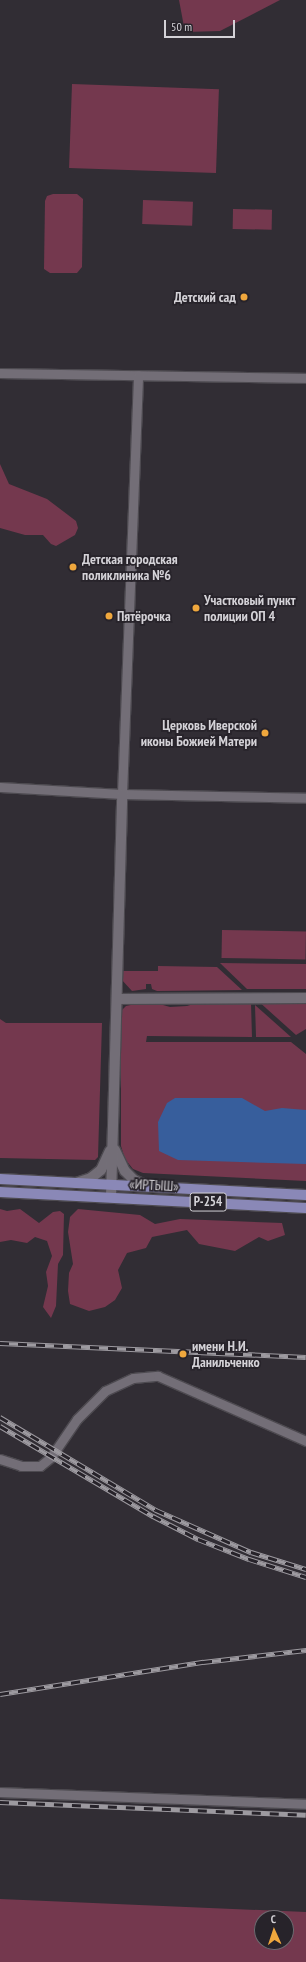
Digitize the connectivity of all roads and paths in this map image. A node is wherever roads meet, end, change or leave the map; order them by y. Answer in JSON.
{"nodes":[{"id":1,"x":3,"y":374,"type":"edge"},
{"id":2,"x":138,"y":375,"type":"junction"},
{"id":3,"x":306,"y":378,"type":"edge"},
{"id":4,"x":0,"y":787,"type":"edge"},
{"id":5,"x":122,"y":794,"type":"junction"},
{"id":6,"x":306,"y":798,"type":"edge"},
{"id":7,"x":306,"y":998,"type":"edge"},
{"id":8,"x":117,"y":999,"type":"junction"},
{"id":9,"x":113,"y":1142,"type":"junction"},
{"id":10,"x":0,"y":1179,"type":"edge"},
{"id":11,"x":76,"y":1183,"type":"junction"},
{"id":12,"x":111,"y":1184,"type":"junction"},
{"id":13,"x":146,"y":1185,"type":"junction"},
{"id":14,"x":0,"y":1192,"type":"edge"},
{"id":15,"x":306,"y":1194,"type":"edge"},
{"id":16,"x":111,"y":1197,"type":"junction"},
{"id":17,"x":306,"y":1208,"type":"edge"},
{"id":18,"x":306,"y":1441,"type":"edge"},
{"id":19,"x":0,"y":1459,"type":"edge"},
{"id":20,"x":0,"y":1792,"type":"edge"},
{"id":21,"x":306,"y":1804,"type":"edge"}],
"edges":[{"from":1,"to":2,"type":"street"},
{"from":2,"to":3,"type":"street"},
{"from":2,"to":5,"type":"street"},
{"from":4,"to":5,"type":"street"},
{"from":5,"to":6,"type":"street"},
{"from":5,"to":8,"type":"street"},
{"from":7,"to":8,"type":"street"},
{"from":8,"to":9,"type":"street"},
{"from":9,"to":11,"type":"street"},
{"from":9,"to":12,"type":"street"},
{"from":9,"to":13,"type":"street"},
{"from":10,"to":11,"type":"main road","name":"«ИРТЫШ»","number":"Р-254"},
{"from":11,"to":12,"type":"main road","name":"«ИРТЫШ»","number":"Р-254"},
{"from":12,"to":13,"type":"main road","name":"«ИРТЫШ»","number":"Р-254"},
{"from":12,"to":16,"type":"street"},
{"from":13,"to":15,"type":"main road","name":"«ИРТЫШ»","number":"Р-254"},
{"from":14,"to":16,"type":"main road","name":"«ИРТЫШ»","number":"Р-254"},
{"from":16,"to":17,"type":"main road","name":"«ИРТЫШ»","number":"Р-254"},
{"from":18,"to":19,"type":"street"},
{"from":20,"to":21,"type":"street"}]}
